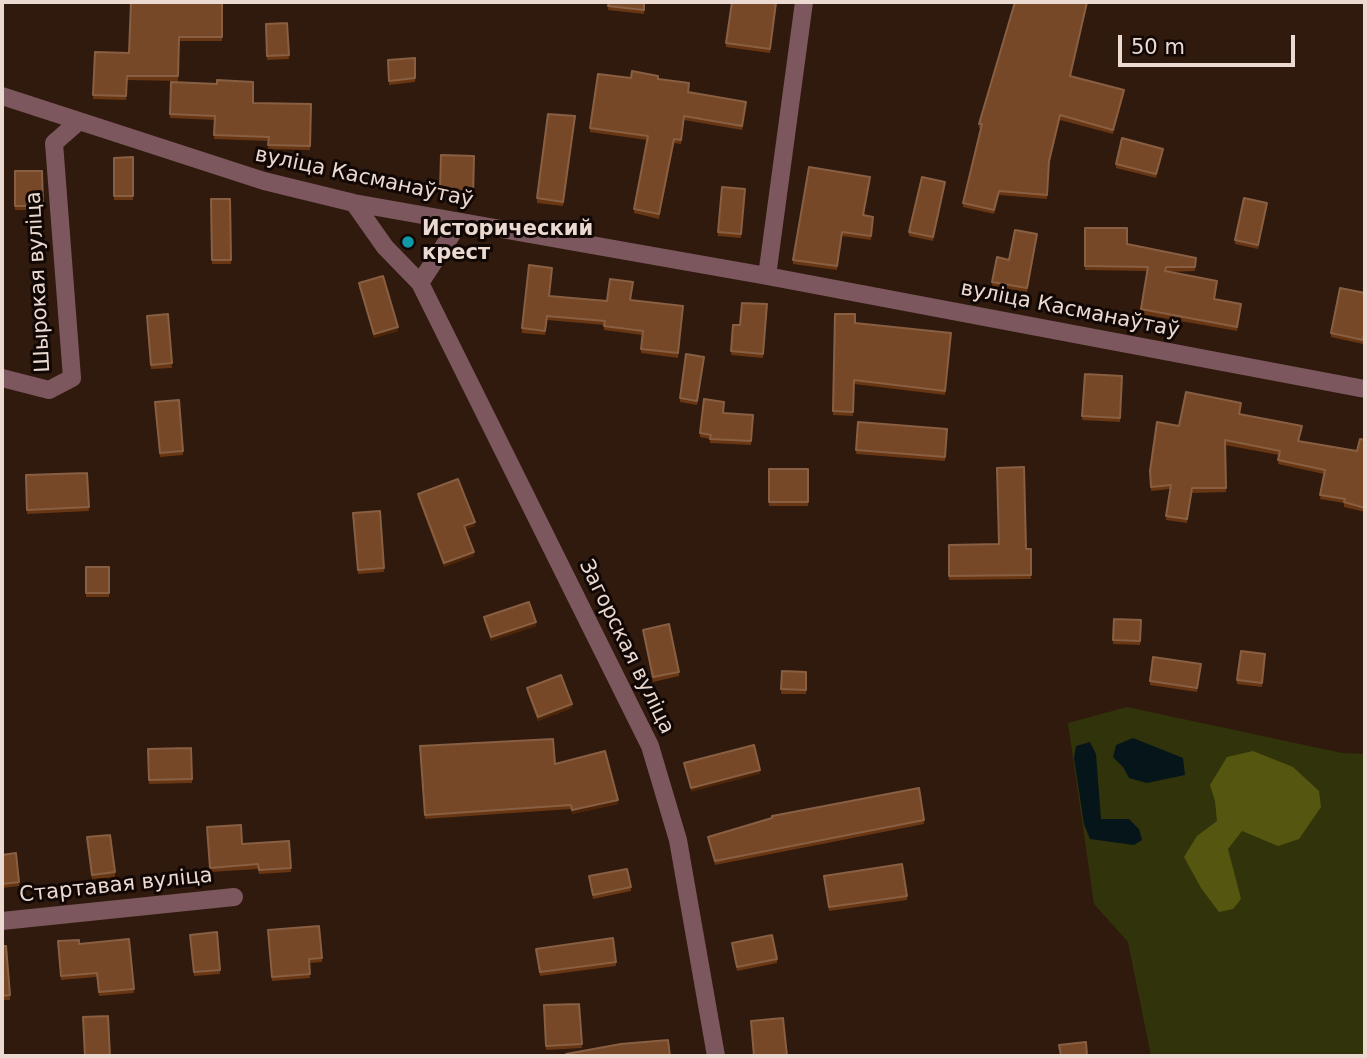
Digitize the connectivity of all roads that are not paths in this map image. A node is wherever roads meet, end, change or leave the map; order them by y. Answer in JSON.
{"nodes":[{"id":1,"x":804,"y":2,"type":"edge"},
{"id":2,"x":2,"y":96,"type":"edge"},
{"id":3,"x":78,"y":122,"type":"junction"},
{"id":4,"x":354,"y":203,"type":"junction"},
{"id":5,"x":459,"y":223,"type":"junction"},
{"id":6,"x":767,"y":276,"type":"junction"},
{"id":7,"x":420,"y":283,"type":"junction"},
{"id":8,"x":2,"y":378,"type":"edge"},
{"id":9,"x":1365,"y":389,"type":"edge"},
{"id":10,"x":234,"y":897,"type":"dead end"},
{"id":11,"x":2,"y":921,"type":"edge"},
{"id":12,"x":716,"y":1056,"type":"edge"}],
"edges":[{"from":1,"to":6,"type":"street"},
{"from":2,"to":3,"type":"street","name":"вуліца Касманаўтаў"},
{"from":3,"to":4,"type":"street","name":"вуліца Касманаўтаў"},
{"from":3,"to":8,"type":"street","name":"Шырокая вуліца"},
{"from":4,"to":5,"type":"street","name":"вуліца Касманаўтаў"},
{"from":4,"to":7,"type":"street","name":"Загорская вуліца"},
{"from":5,"to":6,"type":"street","name":"вуліца Касманаўтаў"},
{"from":5,"to":7,"type":"street"},
{"from":6,"to":9,"type":"street","name":"вуліца Касманаўтаў"},
{"from":7,"to":12,"type":"street","name":"Загорская вуліца"},
{"from":10,"to":11,"type":"street","name":"Стартавая вуліца"}]}
